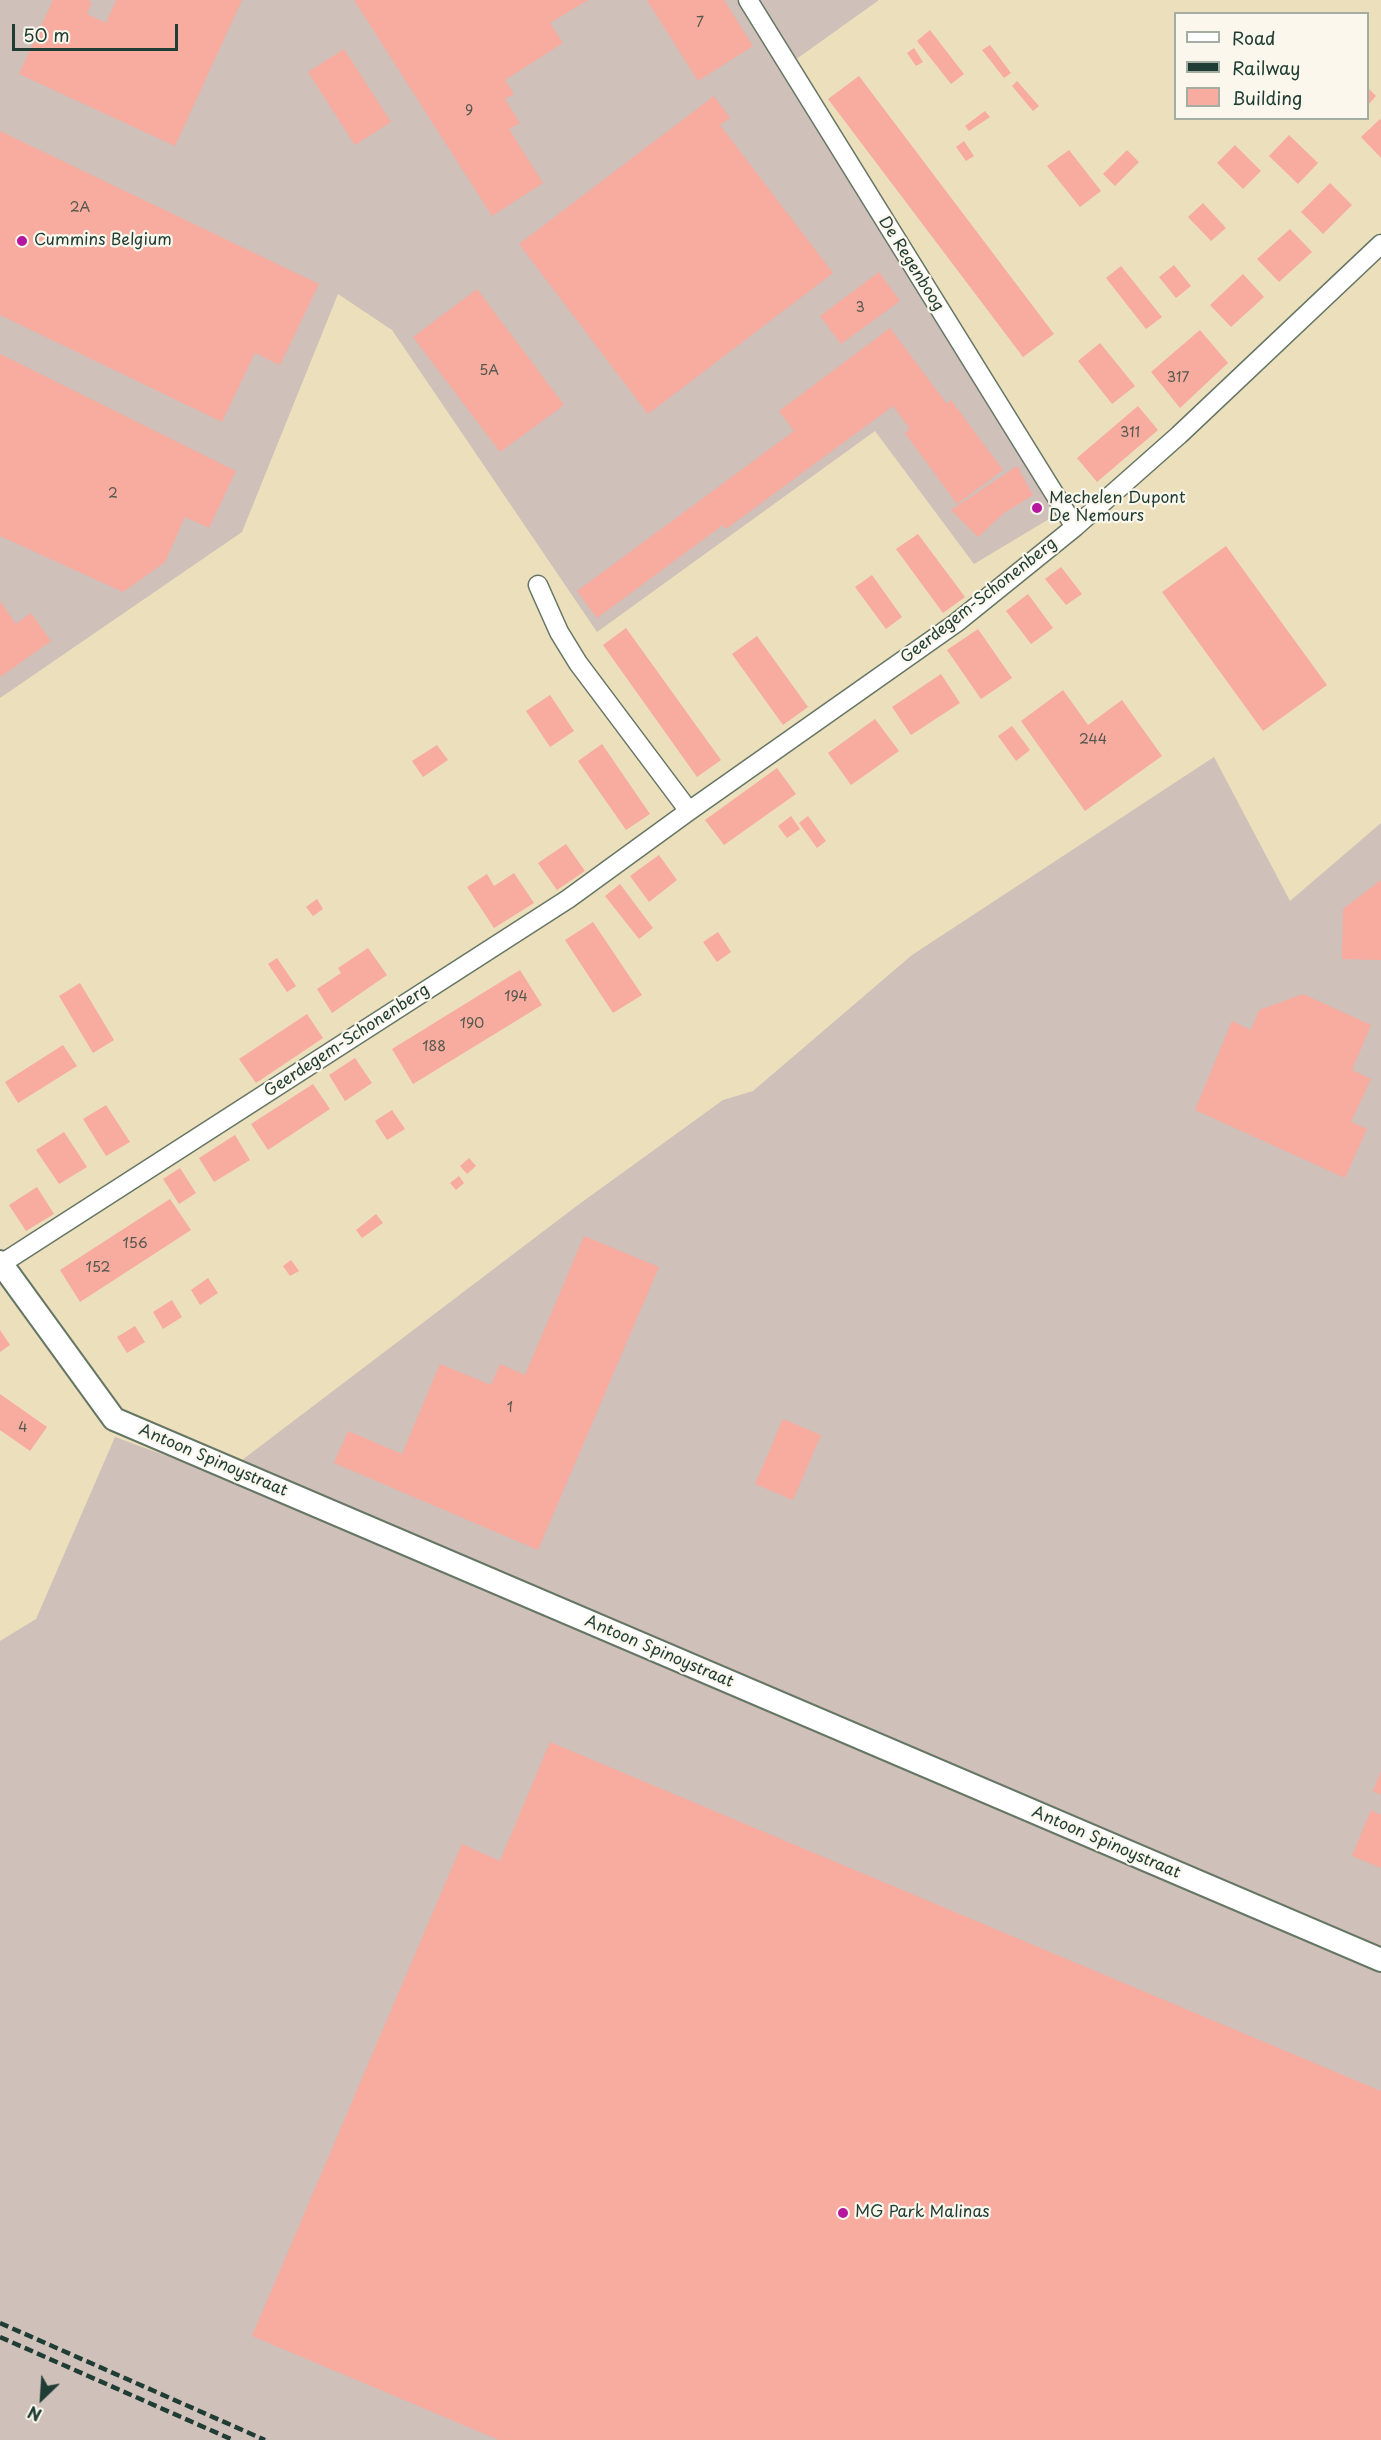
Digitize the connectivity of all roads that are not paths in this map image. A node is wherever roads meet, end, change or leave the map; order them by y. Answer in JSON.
{"nodes":[{"id":1,"x":748,"y":0,"type":"edge"},
{"id":2,"x":1381,"y":244,"type":"edge"},
{"id":3,"x":1075,"y":526,"type":"junction"},
{"id":4,"x":538,"y":585,"type":"dead end"},
{"id":5,"x":689,"y":811,"type":"junction"},
{"id":6,"x":0,"y":1264,"type":"edge"},
{"id":7,"x":1381,"y":1960,"type":"edge"}],
"edges":[{"from":1,"to":3,"type":"street","name":"De Regenboog"},
{"from":2,"to":3,"type":"street","name":"Geerdegem-Schonenberg"},
{"from":3,"to":5,"type":"street","name":"Geerdegem-Schonenberg"},
{"from":4,"to":5,"type":"street"},
{"from":5,"to":6,"type":"street","name":"Geerdegem-Schonenberg"},
{"from":6,"to":7,"type":"street","name":"Antoon Spinoystraat"}]}
